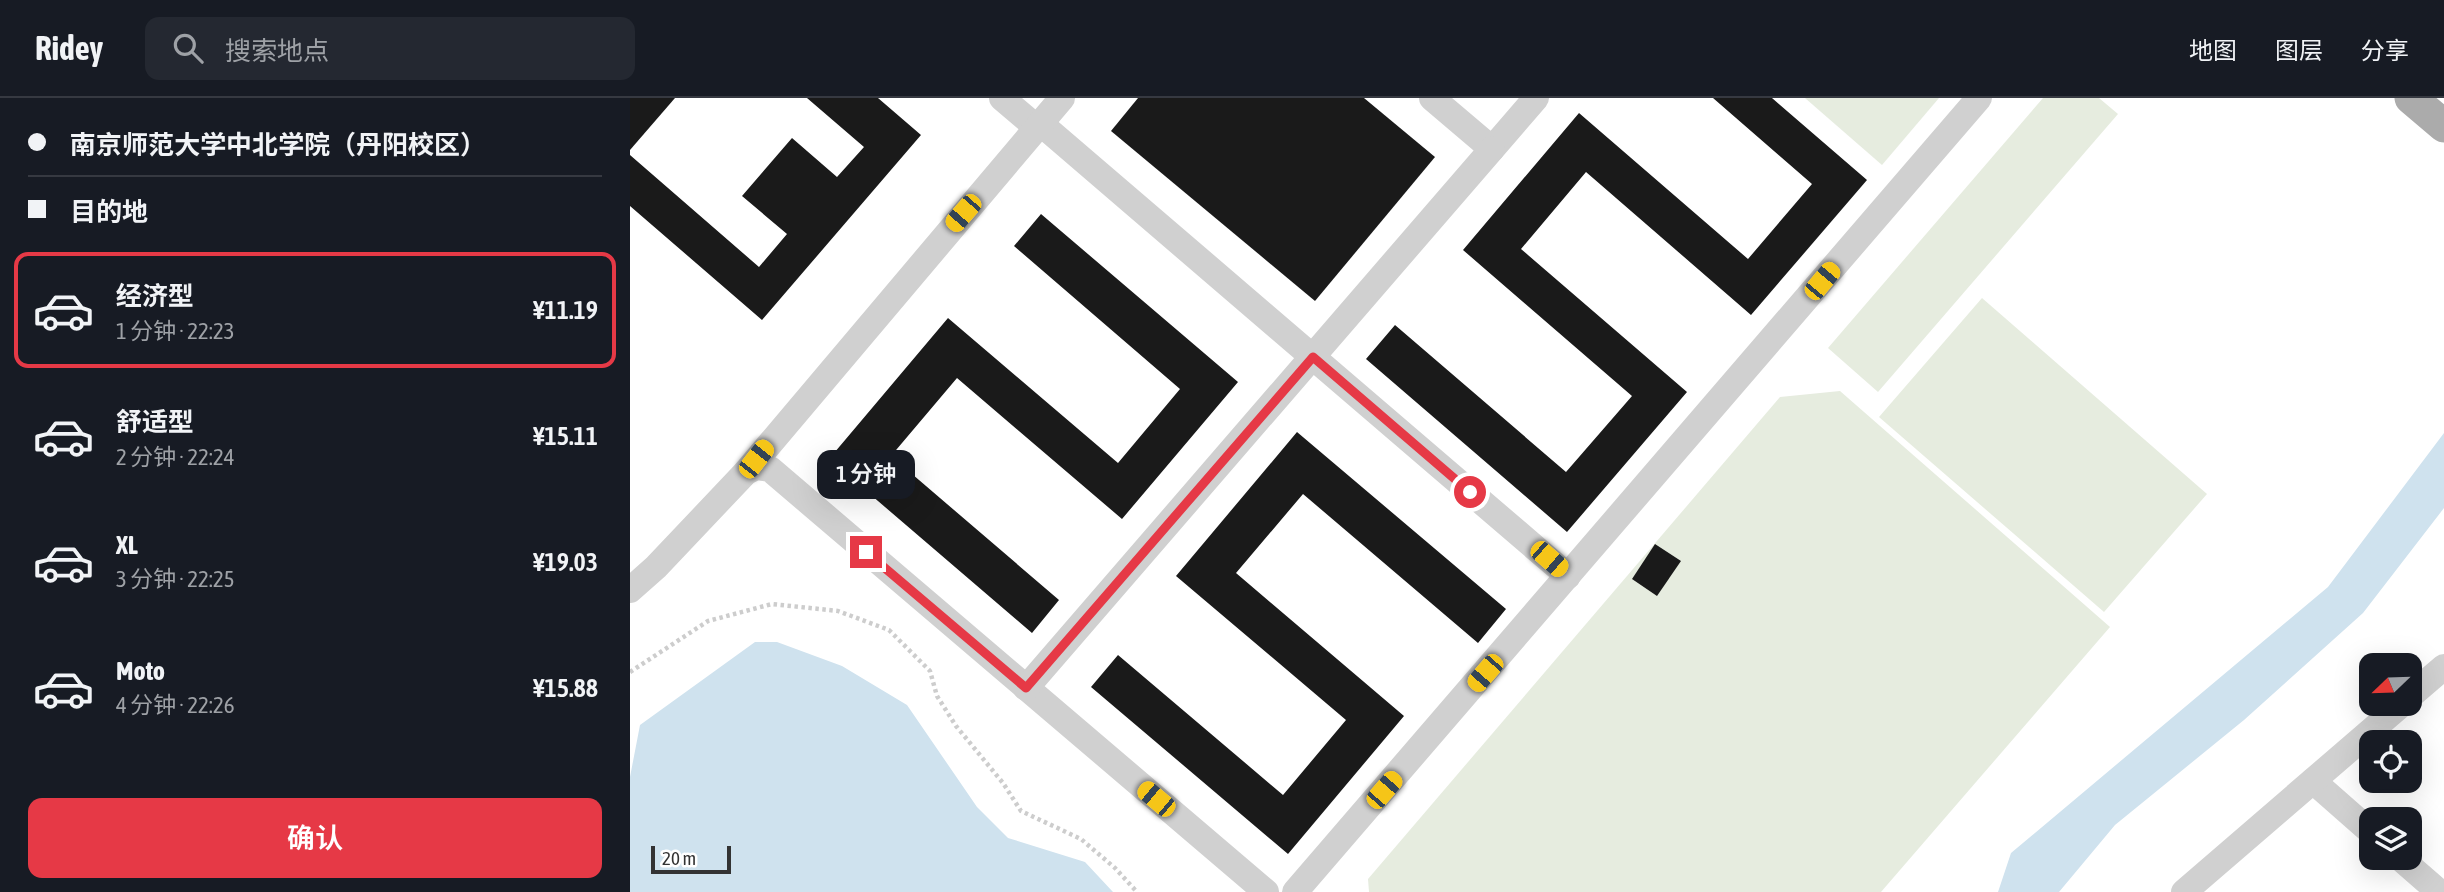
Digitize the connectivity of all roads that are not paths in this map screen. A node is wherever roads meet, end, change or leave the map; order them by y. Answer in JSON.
{"nodes":[{"id":1,"x":1002,"y":98,"type":"edge"},
{"id":2,"x":1062,"y":98,"type":"edge"},
{"id":3,"x":1432,"y":98,"type":"edge"},
{"id":4,"x":1536,"y":98,"type":"edge"},
{"id":5,"x":1979,"y":98,"type":"edge"},
{"id":6,"x":2411,"y":98,"type":"edge"},
{"id":7,"x":1038,"y":125,"type":"junction"},
{"id":8,"x":2444,"y":126,"type":"edge"},
{"id":9,"x":1492,"y":149,"type":"junction"},
{"id":10,"x":1313,"y":357,"type":"junction"},
{"id":11,"x":746,"y":472,"type":"junction"},
{"id":12,"x":1569,"y":576,"type":"junction"},
{"id":13,"x":630,"y":590,"type":"edge"},
{"id":14,"x":2444,"y":667,"type":"edge"},
{"id":15,"x":2422,"y":686,"type":"edge"},
{"id":16,"x":1026,"y":688,"type":"junction"},
{"id":17,"x":2388,"y":716,"type":"edge"},
{"id":18,"x":2313,"y":781,"type":"junction"},
{"id":19,"x":2359,"y":821,"type":"edge"},
{"id":20,"x":2414,"y":870,"type":"edge"},
{"id":21,"x":1266,"y":892,"type":"edge"},
{"id":22,"x":1295,"y":892,"type":"edge"},
{"id":23,"x":2184,"y":892,"type":"edge"},
{"id":24,"x":2439,"y":892,"type":"edge"}],
"edges":[{"from":1,"to":7,"type":"street"},
{"from":2,"to":7,"type":"street"},
{"from":3,"to":9,"type":"street"},
{"from":4,"to":9,"type":"street"},
{"from":5,"to":12,"type":"street"},
{"from":6,"to":8,"type":"main road"},
{"from":7,"to":10,"type":"street"},
{"from":7,"to":11,"type":"street"},
{"from":9,"to":10,"type":"street"},
{"from":10,"to":12,"type":"street"},
{"from":10,"to":16,"type":"street"},
{"from":11,"to":13,"type":"street"},
{"from":11,"to":16,"type":"street"},
{"from":12,"to":22,"type":"street"},
{"from":14,"to":15,"type":"street"},
{"from":16,"to":21,"type":"street"},
{"from":17,"to":18,"type":"street"},
{"from":18,"to":19,"type":"street"},
{"from":18,"to":23,"type":"street"},
{"from":20,"to":24,"type":"street"}]}
